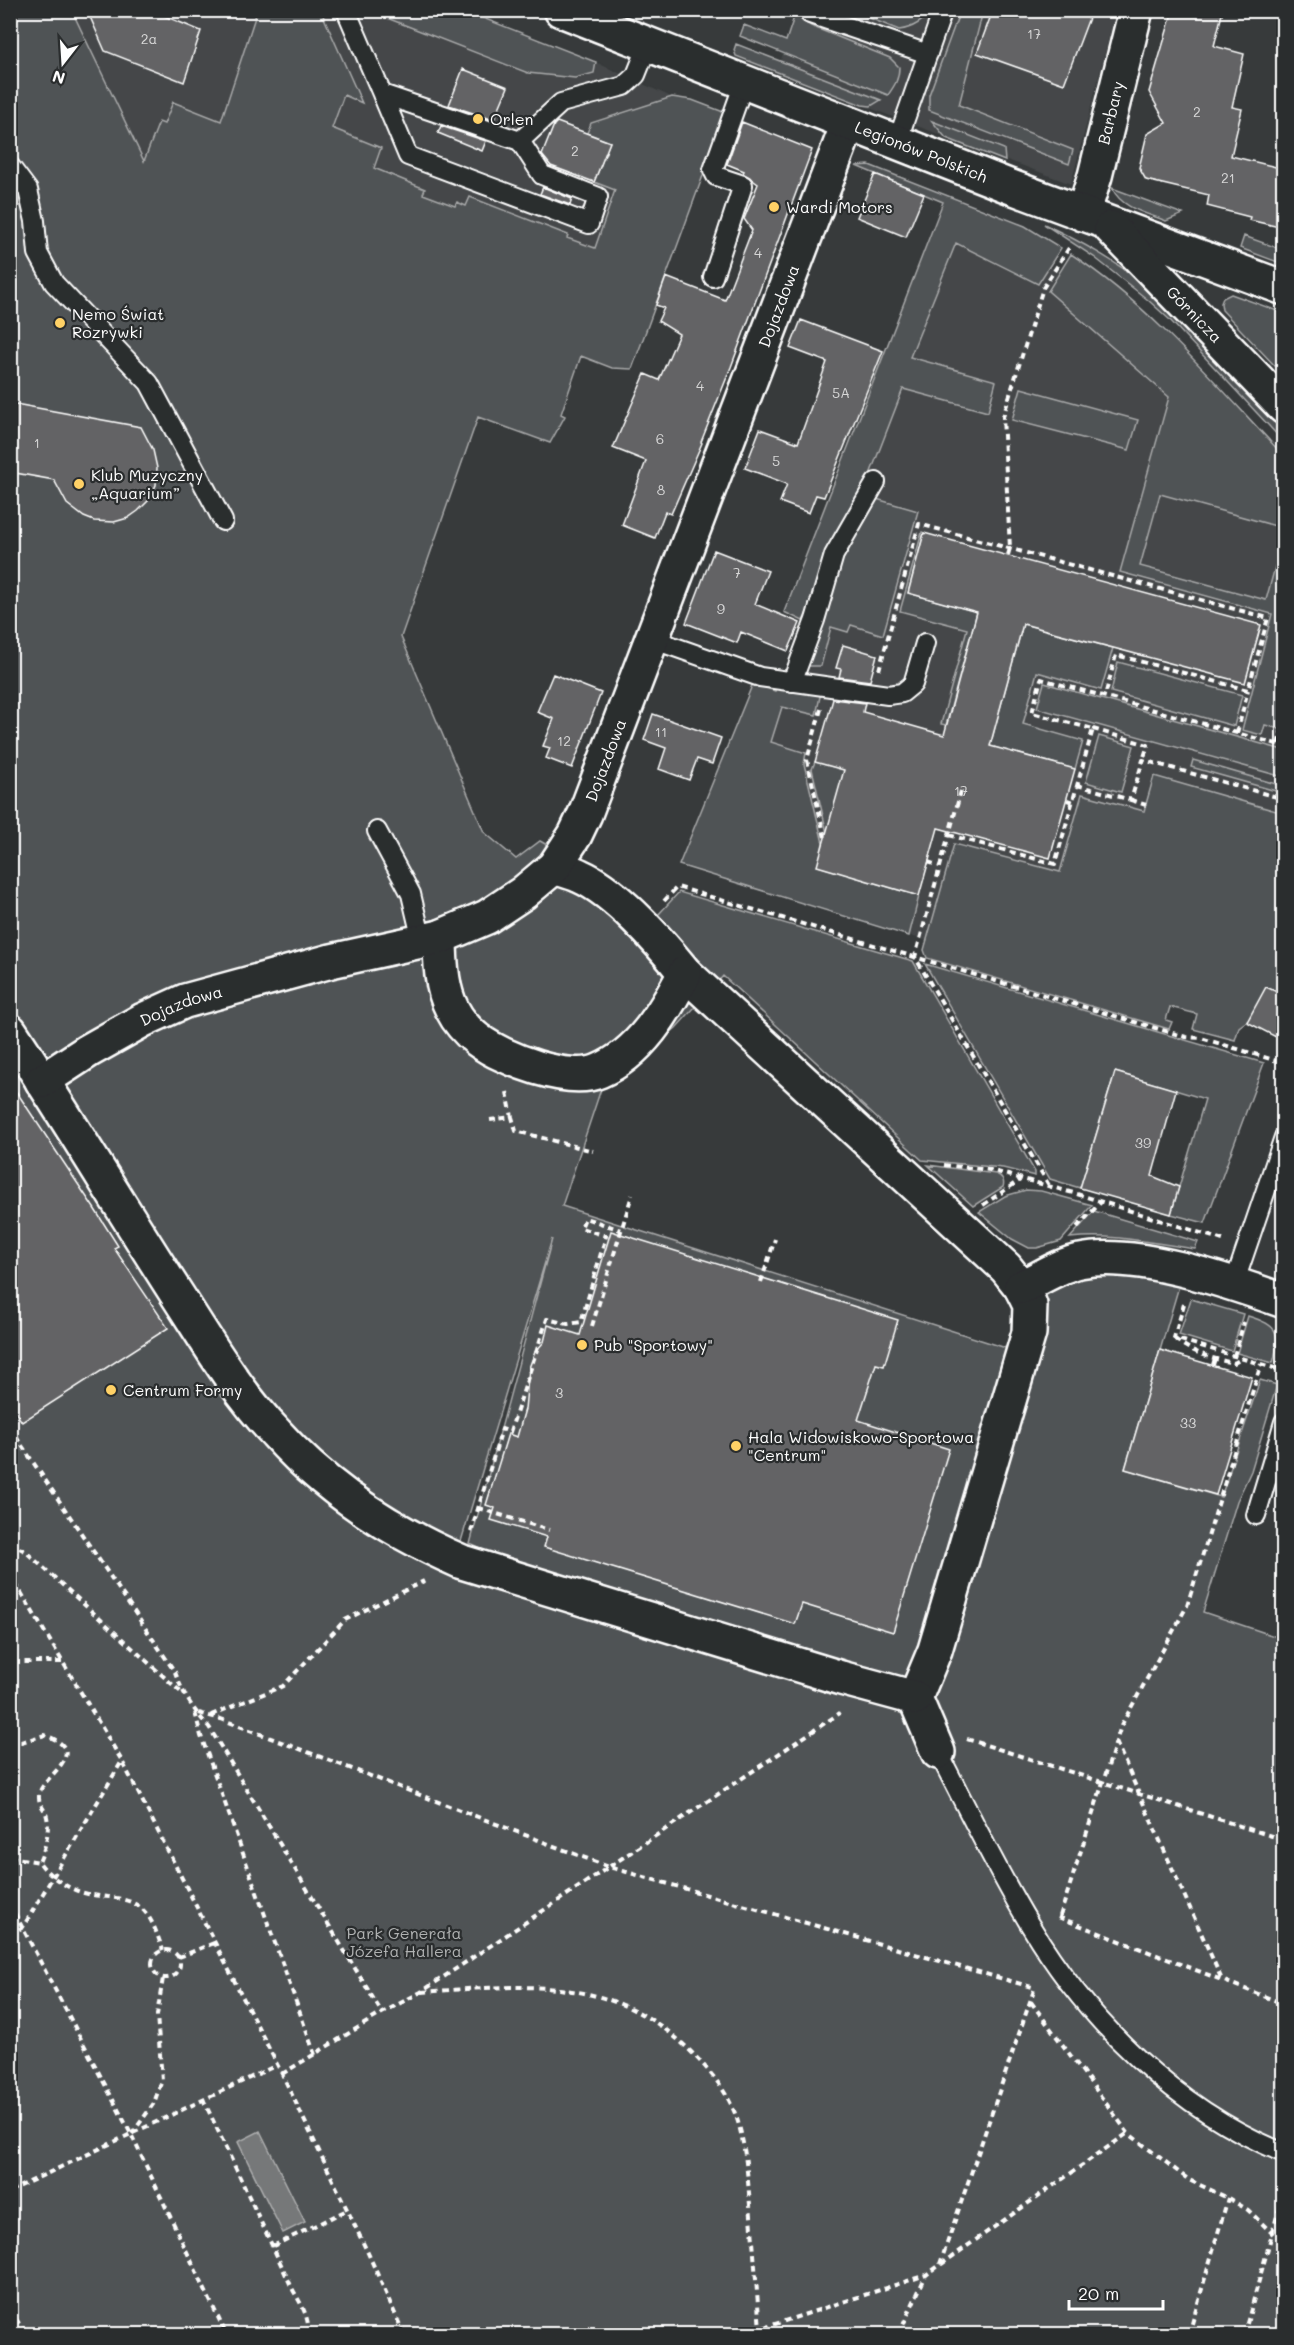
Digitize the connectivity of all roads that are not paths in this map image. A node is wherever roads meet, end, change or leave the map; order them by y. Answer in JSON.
{"nodes":[{"id":1,"x":346,"y":10,"type":"edge"},
{"id":2,"x":561,"y":10,"type":"edge"},
{"id":3,"x":812,"y":10,"type":"edge"},
{"id":4,"x":943,"y":10,"type":"edge"},
{"id":5,"x":1136,"y":10,"type":"edge"},
{"id":6,"x":648,"y":45,"type":"junction"},
{"id":7,"x":928,"y":54,"type":"junction"},
{"id":8,"x":744,"y":83,"type":"junction"},
{"id":9,"x":382,"y":94,"type":"junction"},
{"id":10,"x":848,"y":124,"type":"junction"},
{"id":11,"x":520,"y":141,"type":"junction"},
{"id":12,"x":897,"y":142,"type":"junction"},
{"id":13,"x":10,"y":166,"type":"edge"},
{"id":14,"x":1094,"y":218,"type":"junction"},
{"id":15,"x":712,"y":277,"type":"dead end"},
{"id":16,"x":1284,"y":288,"type":"edge"},
{"id":17,"x":1284,"y":407,"type":"edge"},
{"id":18,"x":876,"y":482,"type":"dead end"},
{"id":19,"x":223,"y":521,"type":"dead end"},
{"id":20,"x":652,"y":639,"type":"junction"},
{"id":21,"x":925,"y":643,"type":"dead end"},
{"id":22,"x":792,"y":682,"type":"junction"},
{"id":23,"x":377,"y":831,"type":"dead end"},
{"id":24,"x":554,"y":867,"type":"junction"},
{"id":25,"x":431,"y":939,"type":"junction"},
{"id":26,"x":685,"y":973,"type":"junction"},
{"id":27,"x":10,"y":1031,"type":"edge"},
{"id":28,"x":42,"y":1081,"type":"junction"},
{"id":29,"x":1284,"y":1137,"type":"edge"},
{"id":30,"x":1234,"y":1284,"type":"junction"},
{"id":31,"x":1021,"y":1287,"type":"junction"},
{"id":32,"x":1284,"y":1301,"type":"edge"},
{"id":33,"x":1283,"y":1423,"type":"edge"},
{"id":34,"x":1256,"y":1515,"type":"dead end"},
{"id":35,"x":915,"y":1698,"type":"junction"},
{"id":36,"x":951,"y":1745,"type":"joint"},
{"id":37,"x":1284,"y":2152,"type":"edge"}],
"edges":[{"from":1,"to":9,"type":"lane"},
{"from":2,"to":6,"type":"street","name":"Legionów Polskich"},
{"from":3,"to":7,"type":"lane"},
{"from":4,"to":7,"type":"lane"},
{"from":5,"to":14,"type":"street","name":"Barbary"},
{"from":6,"to":8,"type":"street","name":"Legionów Polskich"},
{"from":6,"to":11,"type":"lane"},
{"from":7,"to":12,"type":"lane"},
{"from":8,"to":10,"type":"street","name":"Legionów Polskich"},
{"from":8,"to":15,"type":"lane"},
{"from":9,"to":11,"type":"lane"},
{"from":9,"to":11,"type":"lane"},
{"from":10,"to":12,"type":"street","name":"Legionów Polskich"},
{"from":10,"to":20,"type":"street","name":"Dojazdowa"},
{"from":12,"to":14,"type":"street","name":"Legionów Polskich"},
{"from":13,"to":19,"type":"lane"},
{"from":14,"to":16,"type":"street","name":"Legionów Polskich"},
{"from":14,"to":17,"type":"street","name":"Górnicza"},
{"from":18,"to":22,"type":"lane"},
{"from":20,"to":22,"type":"lane"},
{"from":20,"to":24,"type":"street","name":"Dojazdowa"},
{"from":21,"to":22,"type":"lane"},
{"from":23,"to":25,"type":"lane"},
{"from":24,"to":25,"type":"street","name":"Dojazdowa"},
{"from":24,"to":26,"type":"street"},
{"from":25,"to":26,"type":"street"},
{"from":25,"to":28,"type":"street","name":"Dojazdowa"},
{"from":26,"to":31,"type":"street"},
{"from":27,"to":28,"type":"street"},
{"from":28,"to":35,"type":"street"},
{"from":29,"to":30,"type":"lane"},
{"from":30,"to":31,"type":"street"},
{"from":30,"to":32,"type":"street"},
{"from":31,"to":35,"type":"street"},
{"from":33,"to":34,"type":"lane"},
{"from":35,"to":36,"type":"street"},
{"from":36,"to":37,"type":"lane"}]}
